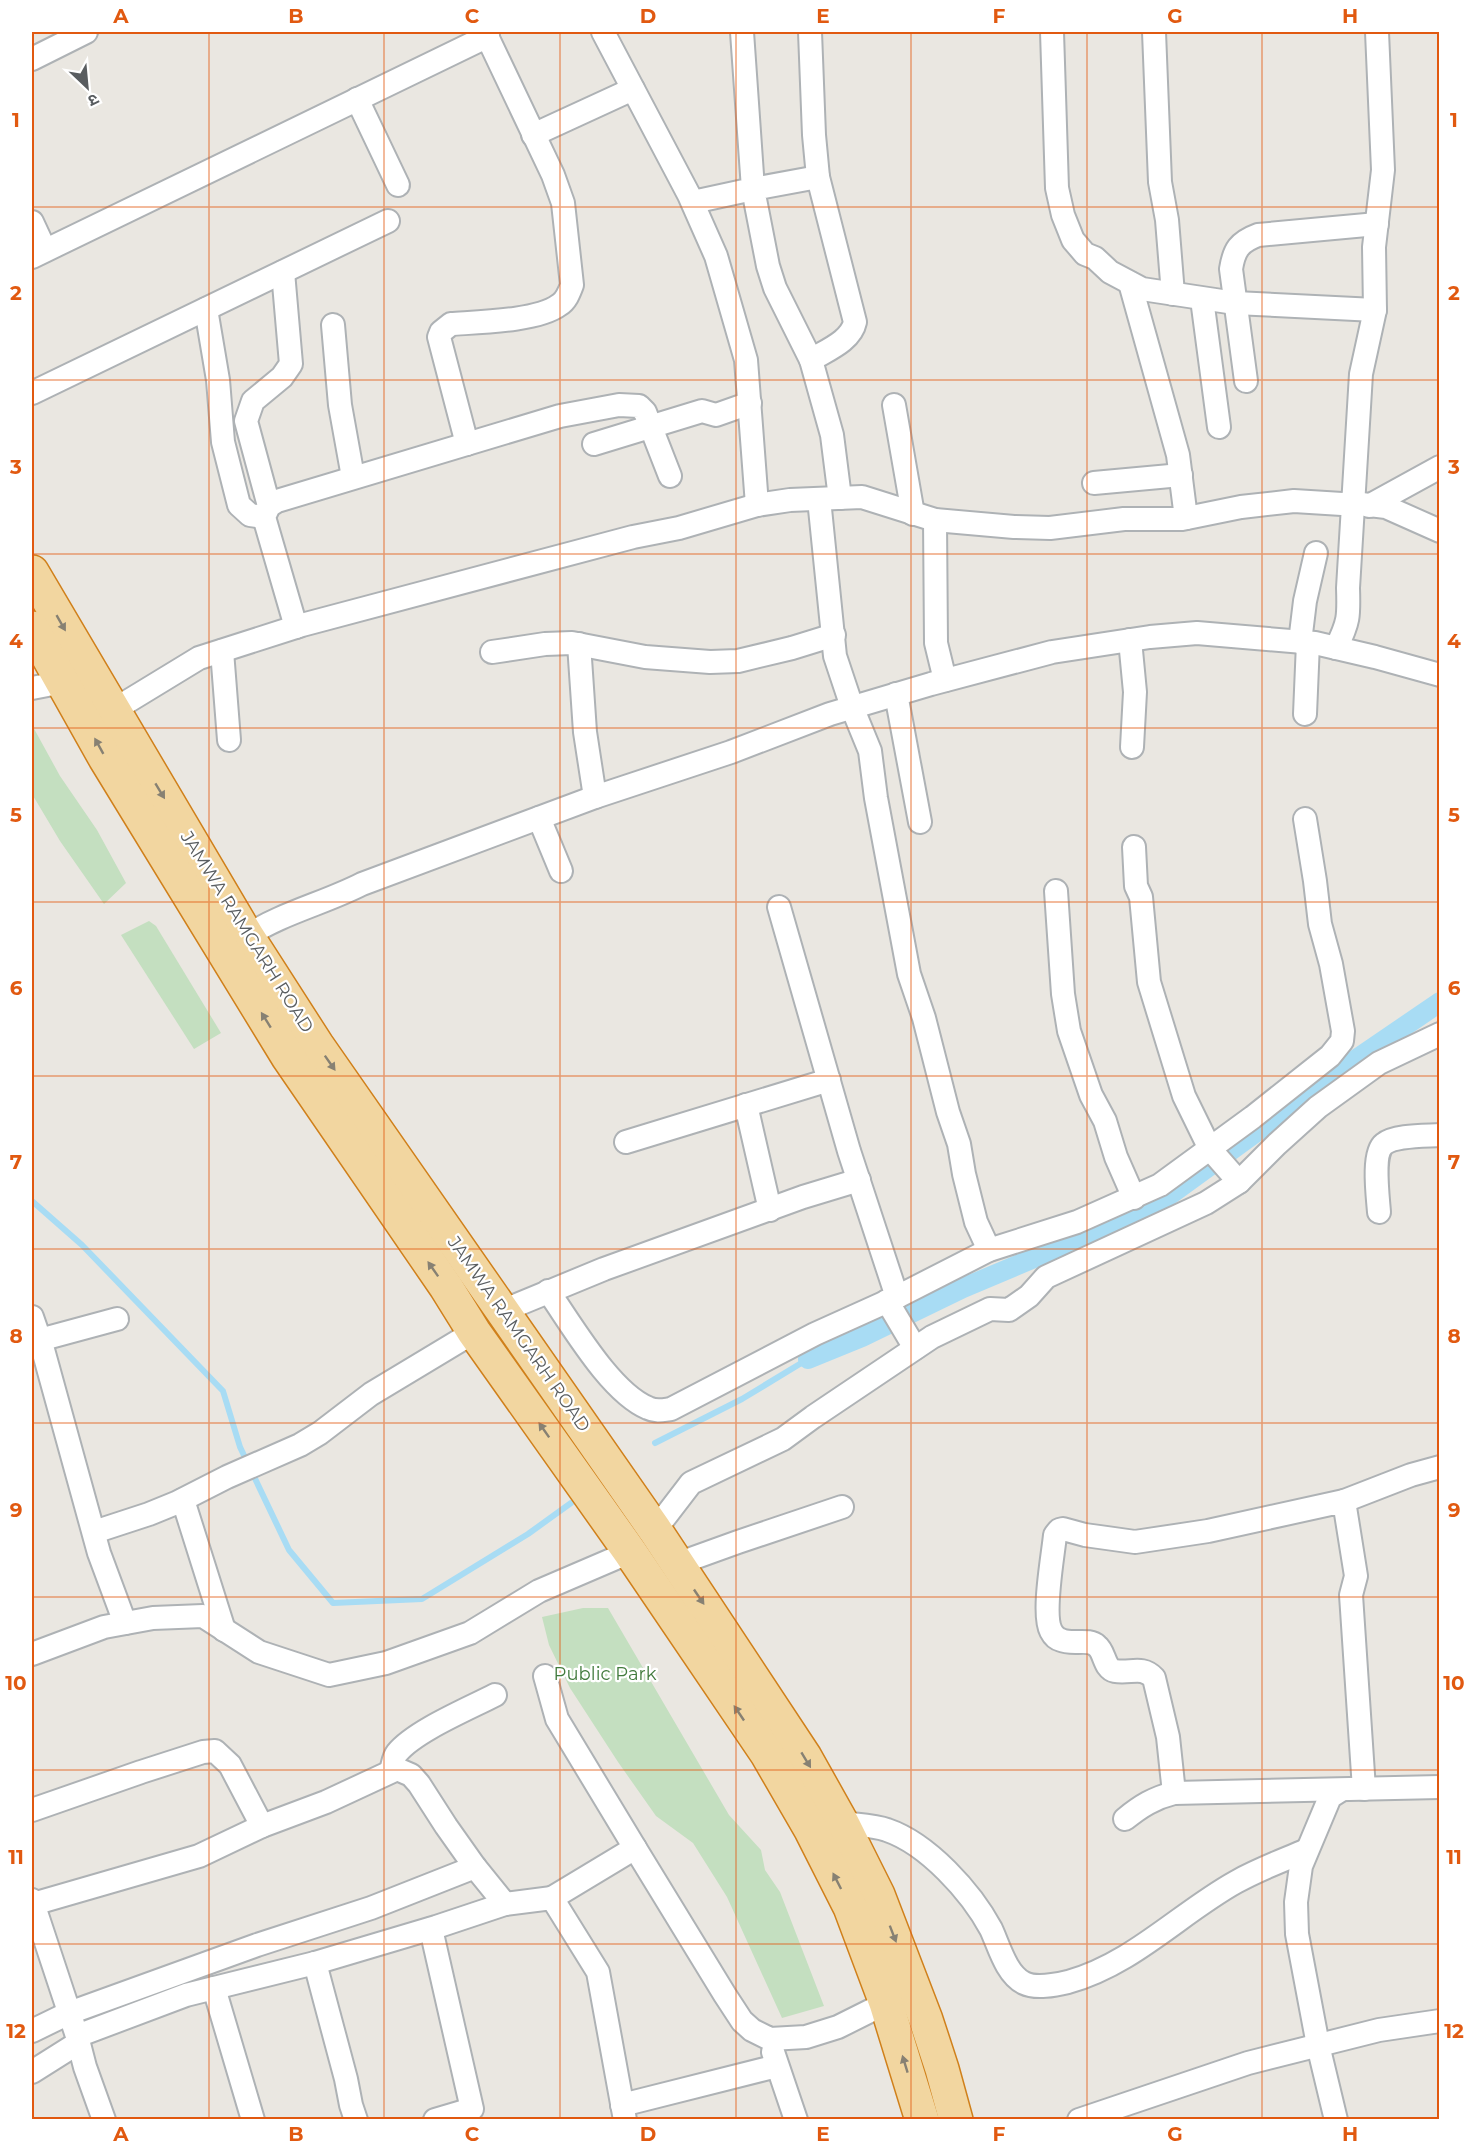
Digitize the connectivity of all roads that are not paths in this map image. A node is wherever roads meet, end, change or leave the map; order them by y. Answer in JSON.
{"nodes":[{"id":1,"x":86,"y":32,"type":"edge"},
{"id":2,"x":742,"y":32,"type":"edge"},
{"id":3,"x":810,"y":32,"type":"edge"},
{"id":4,"x":1052,"y":32,"type":"edge"},
{"id":5,"x":1155,"y":32,"type":"edge"},
{"id":6,"x":1377,"y":32,"type":"edge"},
{"id":7,"x":607,"y":33,"type":"edge"},
{"id":8,"x":487,"y":34,"type":"edge"},
{"id":9,"x":32,"y":59,"type":"edge"},
{"id":10,"x":633,"y":89,"type":"junction"},
{"id":11,"x":357,"y":99,"type":"junction"},
{"id":12,"x":533,"y":135,"type":"junction"},
{"id":13,"x":818,"y":177,"type":"junction"},
{"id":14,"x":398,"y":185,"type":"dead end"},
{"id":15,"x":753,"y":189,"type":"junction"},
{"id":16,"x":693,"y":202,"type":"junction"},
{"id":17,"x":388,"y":221,"type":"dead end"},
{"id":18,"x":32,"y":222,"type":"edge"},
{"id":19,"x":1377,"y":224,"type":"junction"},
{"id":20,"x":38,"y":253,"type":"edge"},
{"id":21,"x":283,"y":272,"type":"junction"},
{"id":22,"x":1130,"y":283,"type":"junction"},
{"id":23,"x":1173,"y":294,"type":"junction"},
{"id":24,"x":1202,"y":299,"type":"junction"},
{"id":25,"x":1235,"y":303,"type":"junction"},
{"id":26,"x":206,"y":309,"type":"junction"},
{"id":27,"x":1375,"y":310,"type":"junction"},
{"id":28,"x":333,"y":325,"type":"dead end"},
{"id":29,"x":811,"y":360,"type":"junction"},
{"id":30,"x":1246,"y":381,"type":"dead end"},
{"id":31,"x":32,"y":393,"type":"edge"},
{"id":32,"x":750,"y":404,"type":"junction"},
{"id":33,"x":894,"y":405,"type":"dead end"},
{"id":34,"x":651,"y":426,"type":"junction"},
{"id":35,"x":1219,"y":427,"type":"dead end"},
{"id":36,"x":466,"y":444,"type":"junction"},
{"id":37,"x":594,"y":444,"type":"dead end"},
{"id":38,"x":1440,"y":467,"type":"edge"},
{"id":39,"x":1181,"y":475,"type":"junction"},
{"id":40,"x":670,"y":476,"type":"dead end"},
{"id":41,"x":353,"y":477,"type":"junction"},
{"id":42,"x":1094,"y":483,"type":"dead end"},
{"id":43,"x":830,"y":499,"type":"junction"},
{"id":44,"x":1361,"y":504,"type":"junction"},
{"id":45,"x":757,"y":505,"type":"junction"},
{"id":46,"x":267,"y":512,"type":"junction"},
{"id":47,"x":913,"y":514,"type":"junction"},
{"id":48,"x":1186,"y":518,"type":"junction"},
{"id":49,"x":935,"y":520,"type":"junction"},
{"id":50,"x":1440,"y":531,"type":"edge"},
{"id":51,"x":1316,"y":553,"type":"dead end"},
{"id":52,"x":32,"y":572,"type":"edge"},
{"id":53,"x":296,"y":627,"type":"junction"},
{"id":54,"x":32,"y":628,"type":"edge"},
{"id":55,"x":834,"y":634,"type":"junction"},
{"id":56,"x":1130,"y":640,"type":"junction"},
{"id":57,"x":1304,"y":642,"type":"junction"},
{"id":58,"x":579,"y":644,"type":"junction"},
{"id":59,"x":1336,"y":648,"type":"junction"},
{"id":60,"x":222,"y":651,"type":"junction"},
{"id":61,"x":492,"y":652,"type":"dead end"},
{"id":62,"x":1440,"y":675,"type":"edge"},
{"id":63,"x":945,"y":680,"type":"junction"},
{"id":64,"x":47,"y":685,"type":"edge"},
{"id":65,"x":896,"y":694,"type":"junction"},
{"id":66,"x":852,"y":707,"type":"junction"},
{"id":67,"x":112,"y":711,"type":"junction"},
{"id":68,"x":1305,"y":714,"type":"dead end"},
{"id":69,"x":229,"y":740,"type":"dead end"},
{"id":70,"x":1132,"y":747,"type":"dead end"},
{"id":71,"x":595,"y":798,"type":"junction"},
{"id":72,"x":539,"y":818,"type":"junction"},
{"id":73,"x":1305,"y":819,"type":"dead end"},
{"id":74,"x":920,"y":822,"type":"dead end"},
{"id":75,"x":1134,"y":847,"type":"dead end"},
{"id":76,"x":561,"y":871,"type":"dead end"},
{"id":77,"x":1056,"y":891,"type":"dead end"},
{"id":78,"x":779,"y":907,"type":"dead end"},
{"id":79,"x":247,"y":936,"type":"junction"},
{"id":80,"x":1440,"y":1034,"type":"edge"},
{"id":81,"x":829,"y":1080,"type":"junction"},
{"id":82,"x":746,"y":1105,"type":"junction"},
{"id":83,"x":1440,"y":1135,"type":"edge"},
{"id":84,"x":626,"y":1143,"type":"dead end"},
{"id":85,"x":1212,"y":1152,"type":"junction"},
{"id":86,"x":1235,"y":1179,"type":"junction"},
{"id":87,"x":859,"y":1180,"type":"junction"},
{"id":88,"x":1134,"y":1198,"type":"junction"},
{"id":89,"x":770,"y":1210,"type":"junction"},
{"id":90,"x":1379,"y":1212,"type":"dead end"},
{"id":91,"x":989,"y":1250,"type":"junction"},
{"id":92,"x":548,"y":1291,"type":"junction"},
{"id":93,"x":891,"y":1302,"type":"junction"},
{"id":94,"x":502,"y":1311,"type":"junction"},
{"id":95,"x":32,"y":1317,"type":"edge"},
{"id":96,"x":117,"y":1319,"type":"dead end"},
{"id":97,"x":474,"y":1332,"type":"junction"},
{"id":98,"x":910,"y":1340,"type":"junction"},
{"id":99,"x":35,"y":1341,"type":"edge"},
{"id":100,"x":1440,"y":1467,"type":"edge"},
{"id":101,"x":183,"y":1500,"type":"junction"},
{"id":102,"x":1344,"y":1501,"type":"junction"},
{"id":103,"x":842,"y":1508,"type":"dead end"},
{"id":104,"x":655,"y":1530,"type":"junction"},
{"id":105,"x":94,"y":1532,"type":"junction"},
{"id":106,"x":630,"y":1552,"type":"junction"},
{"id":107,"x":677,"y":1564,"type":"junction"},
{"id":108,"x":124,"y":1623,"type":"junction"},
{"id":109,"x":224,"y":1630,"type":"junction"},
{"id":110,"x":32,"y":1654,"type":"edge"},
{"id":111,"x":545,"y":1677,"type":"dead end"},
{"id":112,"x":495,"y":1695,"type":"dead end"},
{"id":113,"x":391,"y":1771,"type":"junction"},
{"id":114,"x":1440,"y":1787,"type":"edge"},
{"id":115,"x":1364,"y":1789,"type":"junction"},
{"id":116,"x":1341,"y":1790,"type":"junction"},
{"id":117,"x":1174,"y":1793,"type":"junction"},
{"id":118,"x":32,"y":1810,"type":"edge"},
{"id":119,"x":1125,"y":1819,"type":"dead end"},
{"id":120,"x":842,"y":1823,"type":"junction"},
{"id":121,"x":262,"y":1826,"type":"junction"},
{"id":122,"x":635,"y":1848,"type":"junction"},
{"id":123,"x":1307,"y":1850,"type":"junction"},
{"id":124,"x":475,"y":1867,"type":"junction"},
{"id":125,"x":552,"y":1898,"type":"junction"},
{"id":126,"x":32,"y":1902,"type":"edge"},
{"id":127,"x":506,"y":1904,"type":"junction"},
{"id":128,"x":431,"y":1929,"type":"junction"},
{"id":129,"x":315,"y":1962,"type":"junction"},
{"id":130,"x":214,"y":1988,"type":"junction"},
{"id":131,"x":892,"y":1988,"type":"junction"},
{"id":132,"x":69,"y":2013,"type":"junction"},
{"id":133,"x":1440,"y":2021,"type":"edge"},
{"id":134,"x":32,"y":2031,"type":"edge"},
{"id":135,"x":78,"y":2039,"type":"junction"},
{"id":136,"x":770,"y":2039,"type":"junction"},
{"id":137,"x":1318,"y":2045,"type":"junction"},
{"id":138,"x":777,"y":2066,"type":"junction"},
{"id":139,"x":32,"y":2072,"type":"edge"},
{"id":140,"x":1329,"y":2093,"type":"junction"},
{"id":141,"x":624,"y":2112,"type":"edge"},
{"id":142,"x":473,"y":2114,"type":"edge"},
{"id":143,"x":104,"y":2120,"type":"edge"},
{"id":144,"x":253,"y":2120,"type":"edge"},
{"id":145,"x":356,"y":2120,"type":"edge"},
{"id":146,"x":435,"y":2120,"type":"edge"},
{"id":147,"x":796,"y":2120,"type":"edge"},
{"id":148,"x":921,"y":2120,"type":"edge"},
{"id":149,"x":956,"y":2120,"type":"edge"},
{"id":150,"x":1079,"y":2120,"type":"edge"},
{"id":151,"x":1323,"y":2120,"type":"edge"},
{"id":152,"x":1336,"y":2120,"type":"edge"}],
"edges":[{"from":1,"to":9,"type":"street"},
{"from":2,"to":15,"type":"street"},
{"from":3,"to":13,"type":"street"},
{"from":4,"to":22,"type":"street"},
{"from":5,"to":23,"type":"street"},
{"from":6,"to":19,"type":"street"},
{"from":7,"to":10,"type":"street"},
{"from":8,"to":11,"type":"street"},
{"from":8,"to":12,"type":"street"},
{"from":10,"to":12,"type":"street"},
{"from":10,"to":16,"type":"street"},
{"from":11,"to":14,"type":"street"},
{"from":11,"to":20,"type":"street"},
{"from":12,"to":36,"type":"street"},
{"from":13,"to":15,"type":"street"},
{"from":13,"to":29,"type":"street"},
{"from":15,"to":16,"type":"street"},
{"from":15,"to":29,"type":"street"},
{"from":16,"to":32,"type":"street"},
{"from":17,"to":21,"type":"street"},
{"from":18,"to":20,"type":"street"},
{"from":19,"to":25,"type":"street"},
{"from":19,"to":27,"type":"street"},
{"from":21,"to":26,"type":"street"},
{"from":21,"to":46,"type":"street"},
{"from":22,"to":23,"type":"street"},
{"from":22,"to":39,"type":"street"},
{"from":23,"to":24,"type":"street"},
{"from":24,"to":25,"type":"street"},
{"from":24,"to":35,"type":"street"},
{"from":25,"to":27,"type":"street"},
{"from":25,"to":30,"type":"street"},
{"from":26,"to":31,"type":"street"},
{"from":26,"to":46,"type":"street"},
{"from":27,"to":44,"type":"street"},
{"from":28,"to":41,"type":"street"},
{"from":29,"to":43,"type":"street"},
{"from":32,"to":34,"type":"street"},
{"from":32,"to":45,"type":"street"},
{"from":33,"to":47,"type":"street"},
{"from":34,"to":36,"type":"street"},
{"from":34,"to":37,"type":"street"},
{"from":34,"to":40,"type":"street"},
{"from":36,"to":41,"type":"street"},
{"from":38,"to":44,"type":"street"},
{"from":39,"to":42,"type":"street"},
{"from":39,"to":48,"type":"street"},
{"from":41,"to":46,"type":"street"},
{"from":43,"to":45,"type":"street"},
{"from":43,"to":47,"type":"street"},
{"from":43,"to":55,"type":"street"},
{"from":44,"to":48,"type":"street"},
{"from":44,"to":50,"type":"street"},
{"from":44,"to":59,"type":"street"},
{"from":45,"to":53,"type":"street"},
{"from":46,"to":53,"type":"street"},
{"from":47,"to":49,"type":"street"},
{"from":48,"to":49,"type":"street"},
{"from":49,"to":63,"type":"street"},
{"from":51,"to":57,"type":"street"},
{"from":52,"to":67,"type":"highway","name":"JAMWA RAMGARH ROAD","one_way":true},
{"from":53,"to":60,"type":"street"},
{"from":54,"to":64,"type":"highway","name":"JAMWA RAMGARH ROAD"},
{"from":55,"to":58,"type":"street"},
{"from":55,"to":66,"type":"street"},
{"from":56,"to":57,"type":"street"},
{"from":56,"to":63,"type":"street"},
{"from":56,"to":70,"type":"street"},
{"from":57,"to":59,"type":"street"},
{"from":57,"to":68,"type":"street"},
{"from":58,"to":61,"type":"street"},
{"from":58,"to":71,"type":"street"},
{"from":59,"to":62,"type":"street"},
{"from":60,"to":67,"type":"street"},
{"from":60,"to":69,"type":"street"},
{"from":63,"to":65,"type":"street"},
{"from":97,"to":64,"type":"highway","name":"JAMWA RAMGARH ROAD","one_way":true},
{"from":65,"to":66,"type":"street"},
{"from":65,"to":74,"type":"street"},
{"from":66,"to":71,"type":"street"},
{"from":66,"to":91,"type":"street"},
{"from":67,"to":79,"type":"highway","name":"JAMWA RAMGARH ROAD","one_way":true},
{"from":71,"to":72,"type":"street"},
{"from":72,"to":76,"type":"street"},
{"from":72,"to":79,"type":"street"},
{"from":73,"to":85,"type":"street"},
{"from":75,"to":85,"type":"street"},
{"from":77,"to":88,"type":"street"},
{"from":78,"to":81,"type":"street"},
{"from":79,"to":94,"type":"highway","name":"JAMWA RAMGARH ROAD","one_way":true},
{"from":80,"to":86,"type":"street"},
{"from":81,"to":82,"type":"street"},
{"from":81,"to":87,"type":"street"},
{"from":82,"to":84,"type":"street"},
{"from":82,"to":89,"type":"street"},
{"from":83,"to":90,"type":"street"},
{"from":85,"to":86,"type":"street"},
{"from":85,"to":88,"type":"street"},
{"from":86,"to":98,"type":"street"},
{"from":87,"to":89,"type":"street"},
{"from":87,"to":93,"type":"street"},
{"from":88,"to":91,"type":"street"},
{"from":89,"to":92,"type":"street"},
{"from":91,"to":93,"type":"street"},
{"from":92,"to":93,"type":"street"},
{"from":92,"to":94,"type":"street"},
{"from":93,"to":98,"type":"street"},
{"from":94,"to":104,"type":"highway","name":"JAMWA RAMGARH ROAD"},
{"from":95,"to":99,"type":"street"},
{"from":96,"to":99,"type":"street"},
{"from":97,"to":101,"type":"street"},
{"from":106,"to":97,"type":"highway","name":"JAMWA RAMGARH ROAD","one_way":true},
{"from":98,"to":104,"type":"street"},
{"from":99,"to":105,"type":"street"},
{"from":100,"to":102,"type":"street"},
{"from":101,"to":105,"type":"street"},
{"from":101,"to":109,"type":"street"},
{"from":102,"to":115,"type":"street"},
{"from":102,"to":117,"type":"street"},
{"from":103,"to":107,"type":"street"},
{"from":104,"to":107,"type":"highway","name":"JAMWA RAMGARH ROAD"},
{"from":105,"to":108,"type":"street"},
{"from":106,"to":109,"type":"street"},
{"from":131,"to":106,"type":"highway","name":"JAMWA RAMGARH ROAD","one_way":true},
{"from":107,"to":120,"type":"highway","name":"JAMWA RAMGARH ROAD","one_way":true},
{"from":108,"to":109,"type":"street"},
{"from":108,"to":110,"type":"street"},
{"from":111,"to":122,"type":"street"},
{"from":112,"to":113,"type":"street"},
{"from":113,"to":121,"type":"street"},
{"from":113,"to":124,"type":"street"},
{"from":114,"to":115,"type":"street"},
{"from":115,"to":116,"type":"street"},
{"from":116,"to":117,"type":"street"},
{"from":116,"to":123,"type":"street"},
{"from":117,"to":119,"type":"street"},
{"from":118,"to":121,"type":"street"},
{"from":120,"to":123,"type":"street"},
{"from":120,"to":131,"type":"highway","name":"JAMWA RAMGARH ROAD","one_way":true},
{"from":121,"to":126,"type":"street"},
{"from":122,"to":125,"type":"street"},
{"from":122,"to":136,"type":"street"},
{"from":123,"to":137,"type":"street"},
{"from":124,"to":127,"type":"street"},
{"from":124,"to":132,"type":"street"},
{"from":125,"to":127,"type":"street"},
{"from":125,"to":141,"type":"street"},
{"from":126,"to":132,"type":"street"},
{"from":127,"to":128,"type":"street"},
{"from":128,"to":129,"type":"street"},
{"from":128,"to":142,"type":"street"},
{"from":129,"to":130,"type":"street"},
{"from":129,"to":145,"type":"street"},
{"from":130,"to":135,"type":"street"},
{"from":130,"to":144,"type":"street"},
{"from":131,"to":136,"type":"street"},
{"from":148,"to":131,"type":"highway","name":"JAMWA RAMGARH ROAD","one_way":true},
{"from":131,"to":149,"type":"highway","name":"JAMWA RAMGARH ROAD"},
{"from":132,"to":134,"type":"street"},
{"from":132,"to":135,"type":"street"},
{"from":133,"to":137,"type":"street"},
{"from":135,"to":139,"type":"street"},
{"from":135,"to":143,"type":"street"},
{"from":136,"to":138,"type":"street"},
{"from":137,"to":140,"type":"street"},
{"from":137,"to":150,"type":"street"},
{"from":138,"to":141,"type":"street"},
{"from":138,"to":147,"type":"street"},
{"from":140,"to":151,"type":"street"},
{"from":140,"to":152,"type":"street"},
{"from":142,"to":146,"type":"street"}]}
